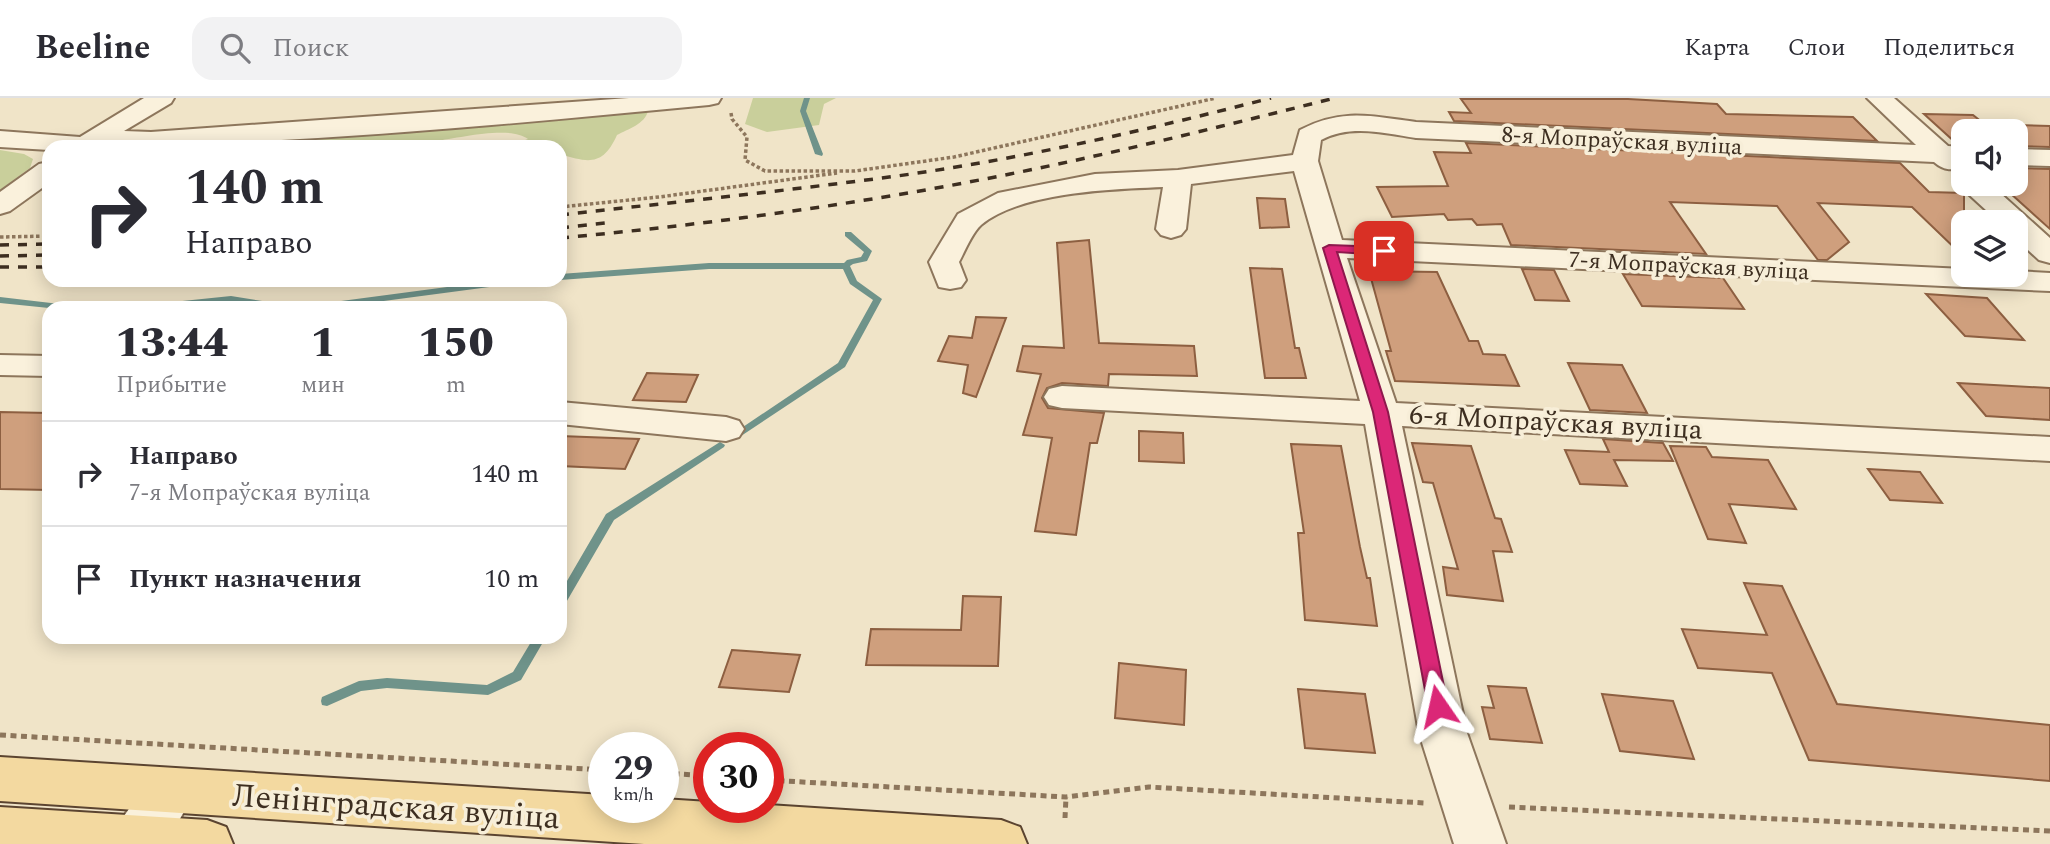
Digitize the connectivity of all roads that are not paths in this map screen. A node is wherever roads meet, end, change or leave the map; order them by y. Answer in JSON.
{"nodes":[{"id":1,"x":162,"y":98,"type":"edge"},
{"id":2,"x":1879,"y":98,"type":"edge"},
{"id":3,"x":720,"y":103,"type":"edge"},
{"id":4,"x":0,"y":139,"type":"edge"},
{"id":5,"x":93,"y":140,"type":"edge"},
{"id":6,"x":151,"y":140,"type":"edge"},
{"id":7,"x":42,"y":141,"type":"edge"},
{"id":8,"x":1951,"y":153,"type":"edge"},
{"id":9,"x":1951,"y":155,"type":"edge"},
{"id":10,"x":2028,"y":158,"type":"edge"},
{"id":11,"x":2050,"y":159,"type":"edge"},
{"id":12,"x":1305,"y":161,"type":"junction"},
{"id":13,"x":42,"y":175,"type":"edge"},
{"id":14,"x":1178,"y":178,"type":"junction"},
{"id":15,"x":1987,"y":196,"type":"edge"},
{"id":16,"x":0,"y":205,"type":"edge"},
{"id":17,"x":2003,"y":210,"type":"edge"},
{"id":18,"x":1171,"y":229,"type":"dead end"},
{"id":19,"x":2028,"y":233,"type":"edge"},
{"id":20,"x":1329,"y":248,"type":"junction"},
{"id":21,"x":2050,"y":254,"type":"edge"},
{"id":22,"x":950,"y":280,"type":"dead end"},
{"id":23,"x":2050,"y":282,"type":"edge"},
{"id":24,"x":0,"y":365,"type":"edge"},
{"id":25,"x":42,"y":366,"type":"edge"},
{"id":26,"x":1062,"y":397,"type":"dead end"},
{"id":27,"x":1381,"y":412,"type":"junction"},
{"id":28,"x":567,"y":414,"type":"edge"},
{"id":29,"x":726,"y":429,"type":"dead end"},
{"id":30,"x":2050,"y":449,"type":"edge"},
{"id":31,"x":0,"y":779,"type":"edge"},
{"id":32,"x":172,"y":790,"type":"junction"},
{"id":33,"x":0,"y":830,"type":"edge"},
{"id":34,"x":137,"y":842,"type":"edge"},
{"id":35,"x":207,"y":844,"type":"edge"},
{"id":36,"x":1001,"y":844,"type":"edge"},
{"id":37,"x":1480,"y":844,"type":"edge"}],
"edges":[{"from":1,"to":5,"type":"street"},
{"from":2,"to":8,"type":"street"},
{"from":3,"to":6,"type":"street"},
{"from":4,"to":7,"type":"street"},
{"from":9,"to":12,"type":"street","name":"8-я Мопраўская вуліца"},
{"from":10,"to":11,"type":"street"},
{"from":12,"to":14,"type":"street"},
{"from":12,"to":20,"type":"street"},
{"from":13,"to":16,"type":"street"},
{"from":14,"to":18,"type":"street"},
{"from":14,"to":22,"type":"street"},
{"from":15,"to":17,"type":"street"},
{"from":19,"to":21,"type":"street"},
{"from":20,"to":23,"type":"street","name":"7-я Мопраўская вуліца"},
{"from":20,"to":27,"type":"street"},
{"from":24,"to":25,"type":"street"},
{"from":26,"to":27,"type":"street","name":"6-я Мопраўская вуліца"},
{"from":27,"to":30,"type":"street","name":"6-я Мопраўская вуліца"},
{"from":27,"to":37,"type":"street"},
{"from":28,"to":29,"type":"street"},
{"from":31,"to":32,"type":"main road","name":"Ленінградская вуліца"},
{"from":32,"to":34,"type":"street"},
{"from":32,"to":36,"type":"main road","name":"Ленінградская вуліца"},
{"from":33,"to":34,"type":"main road","name":"Ленінградская вуліца"},
{"from":34,"to":35,"type":"main road","name":"Ленінградская вуліца"}]}
